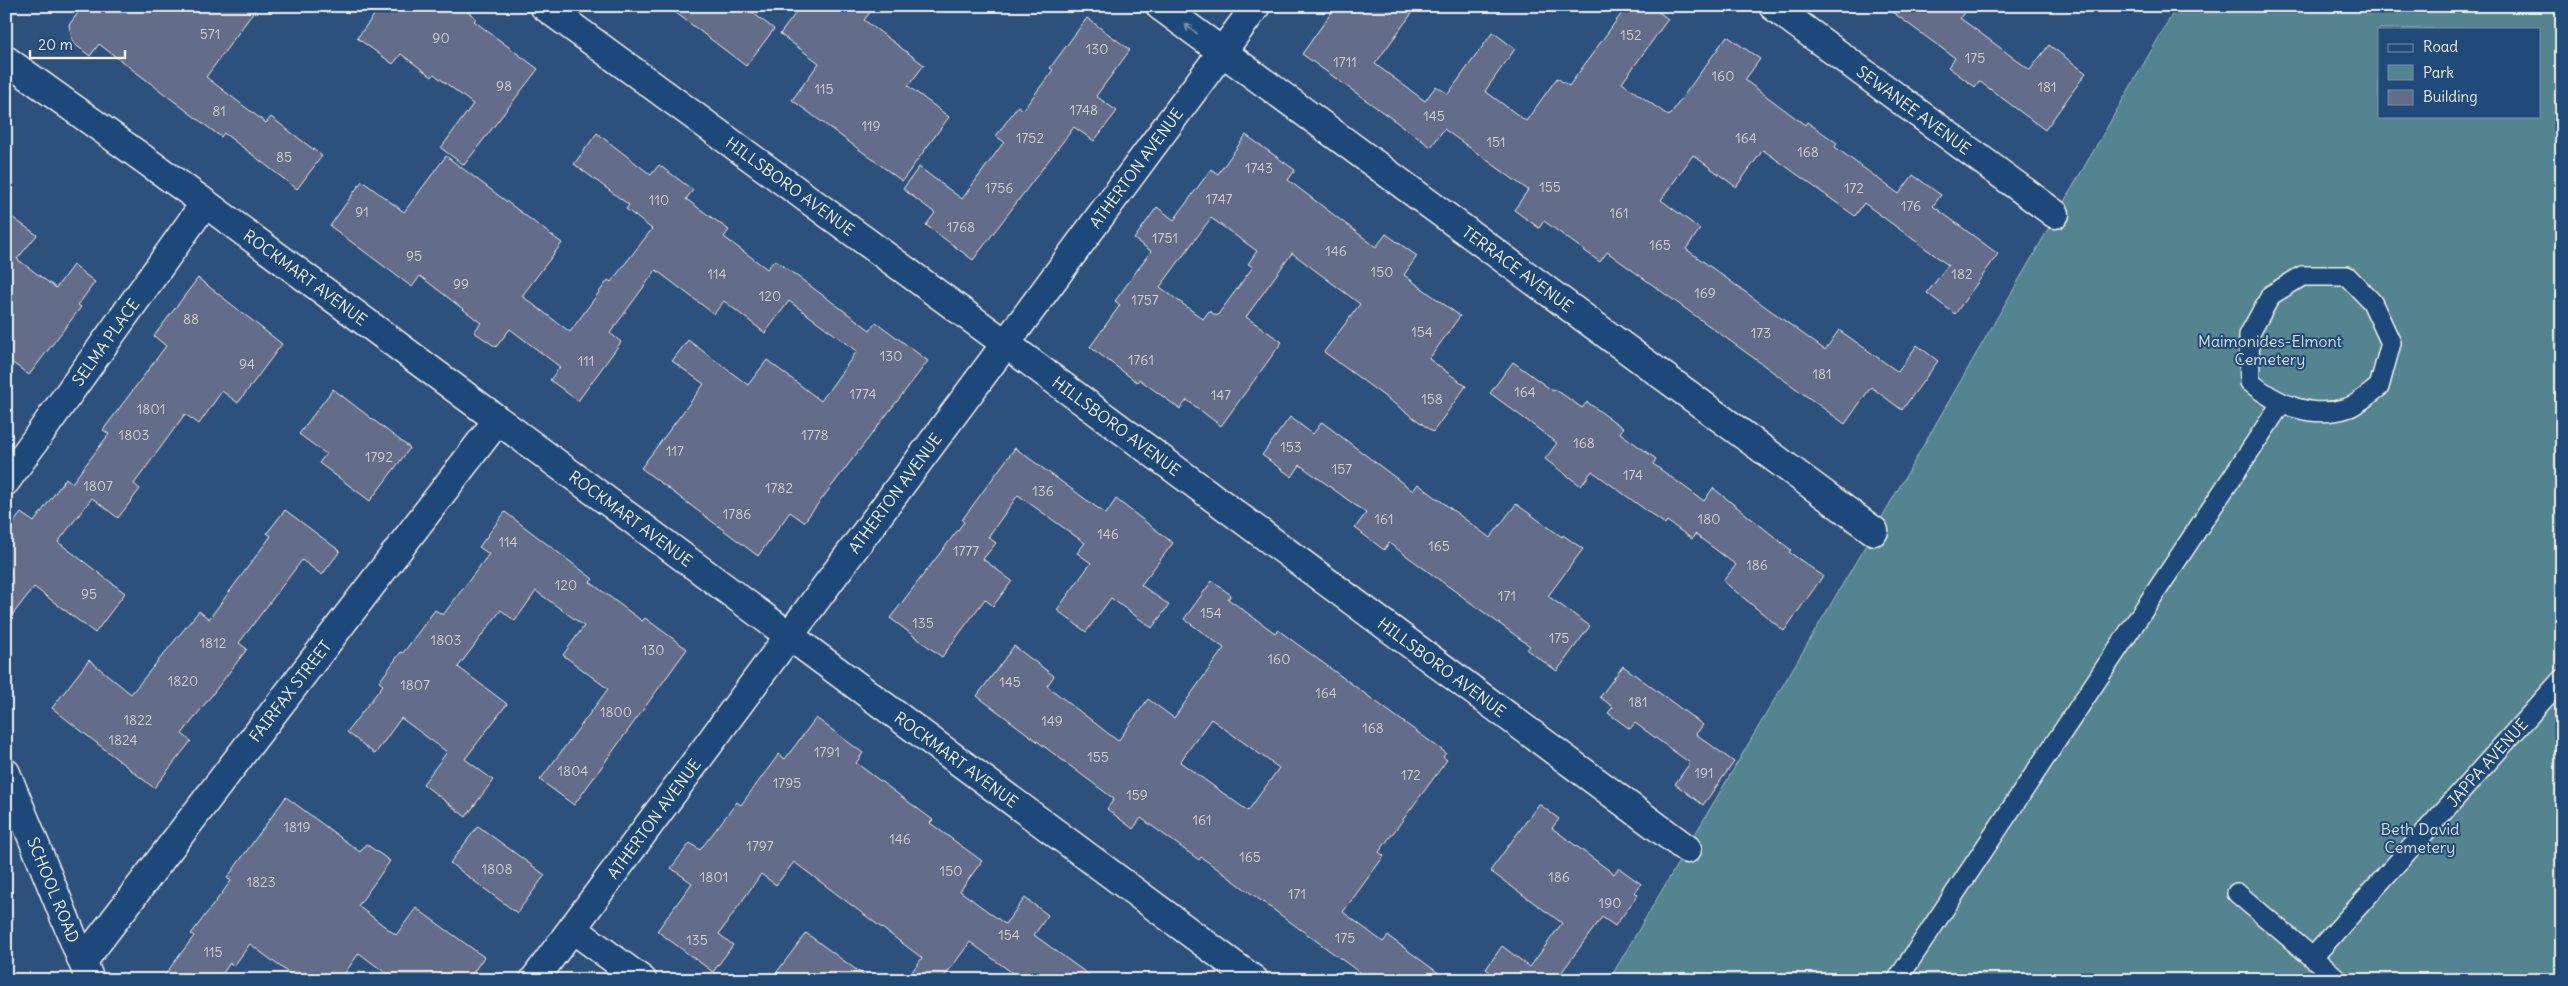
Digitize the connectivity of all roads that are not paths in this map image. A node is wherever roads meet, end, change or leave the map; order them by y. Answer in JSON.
{"nodes":[{"id":1,"x":544,"y":6,"type":"edge"},
{"id":2,"x":1160,"y":6,"type":"edge"},
{"id":3,"x":1256,"y":6,"type":"edge"},
{"id":4,"x":1773,"y":6,"type":"edge"},
{"id":5,"x":1222,"y":52,"type":"junction"},
{"id":6,"x":6,"y":60,"type":"edge"},
{"id":7,"x":205,"y":203,"type":"junction"},
{"id":8,"x":2055,"y":214,"type":"dead end"},
{"id":9,"x":1006,"y":344,"type":"junction"},
{"id":10,"x":2281,"y":404,"type":"junction"},
{"id":11,"x":497,"y":421,"type":"junction"},
{"id":12,"x":6,"y":481,"type":"edge"},
{"id":13,"x":1874,"y":531,"type":"dead end"},
{"id":14,"x":790,"y":636,"type":"junction"},
{"id":15,"x":2562,"y":679,"type":"edge"},
{"id":16,"x":6,"y":773,"type":"edge"},
{"id":17,"x":1687,"y":849,"type":"dead end"},
{"id":18,"x":2236,"y":893,"type":"dead end"},
{"id":19,"x":573,"y":929,"type":"junction"},
{"id":20,"x":2312,"y":957,"type":"junction"},
{"id":21,"x":87,"y":970,"type":"edge"},
{"id":22,"x":534,"y":980,"type":"edge"},
{"id":23,"x":642,"y":980,"type":"edge"},
{"id":24,"x":1254,"y":980,"type":"edge"},
{"id":25,"x":1897,"y":980,"type":"edge"},
{"id":26,"x":2339,"y":980,"type":"edge"}],
"edges":[{"from":1,"to":9,"type":"street","name":"HILLSBORO AVENUE"},
{"from":5,"to":2,"type":"street","name":"TERRACE AVENUE","one_way":true},
{"from":3,"to":5,"type":"street","name":"ATHERTON AVENUE"},
{"from":4,"to":8,"type":"street","name":"SEWANEE AVENUE"},
{"from":5,"to":9,"type":"street","name":"ATHERTON AVENUE"},
{"from":5,"to":13,"type":"street","name":"TERRACE AVENUE"},
{"from":6,"to":7,"type":"street","name":"ROCKMART AVENUE"},
{"from":7,"to":11,"type":"street","name":"ROCKMART AVENUE"},
{"from":7,"to":12,"type":"street","name":"SELMA PLACE"},
{"from":9,"to":14,"type":"street","name":"ATHERTON AVENUE"},
{"from":9,"to":17,"type":"street","name":"HILLSBORO AVENUE"},
{"from":10,"to":10,"type":"lane"},
{"from":10,"to":25,"type":"lane"},
{"from":11,"to":14,"type":"street","name":"ROCKMART AVENUE"},
{"from":11,"to":21,"type":"street","name":"FAIRFAX STREET"},
{"from":14,"to":19,"type":"street","name":"ATHERTON AVENUE"},
{"from":14,"to":24,"type":"street","name":"ROCKMART AVENUE"},
{"from":15,"to":20,"type":"lane","name":"JAPPA AVENUE"},
{"from":16,"to":21,"type":"street","name":"SCHOOL ROAD"},
{"from":18,"to":20,"type":"lane"},
{"from":19,"to":22,"type":"street","name":"ATHERTON AVENUE"},
{"from":19,"to":23,"type":"street"},
{"from":20,"to":26,"type":"lane"}]}
